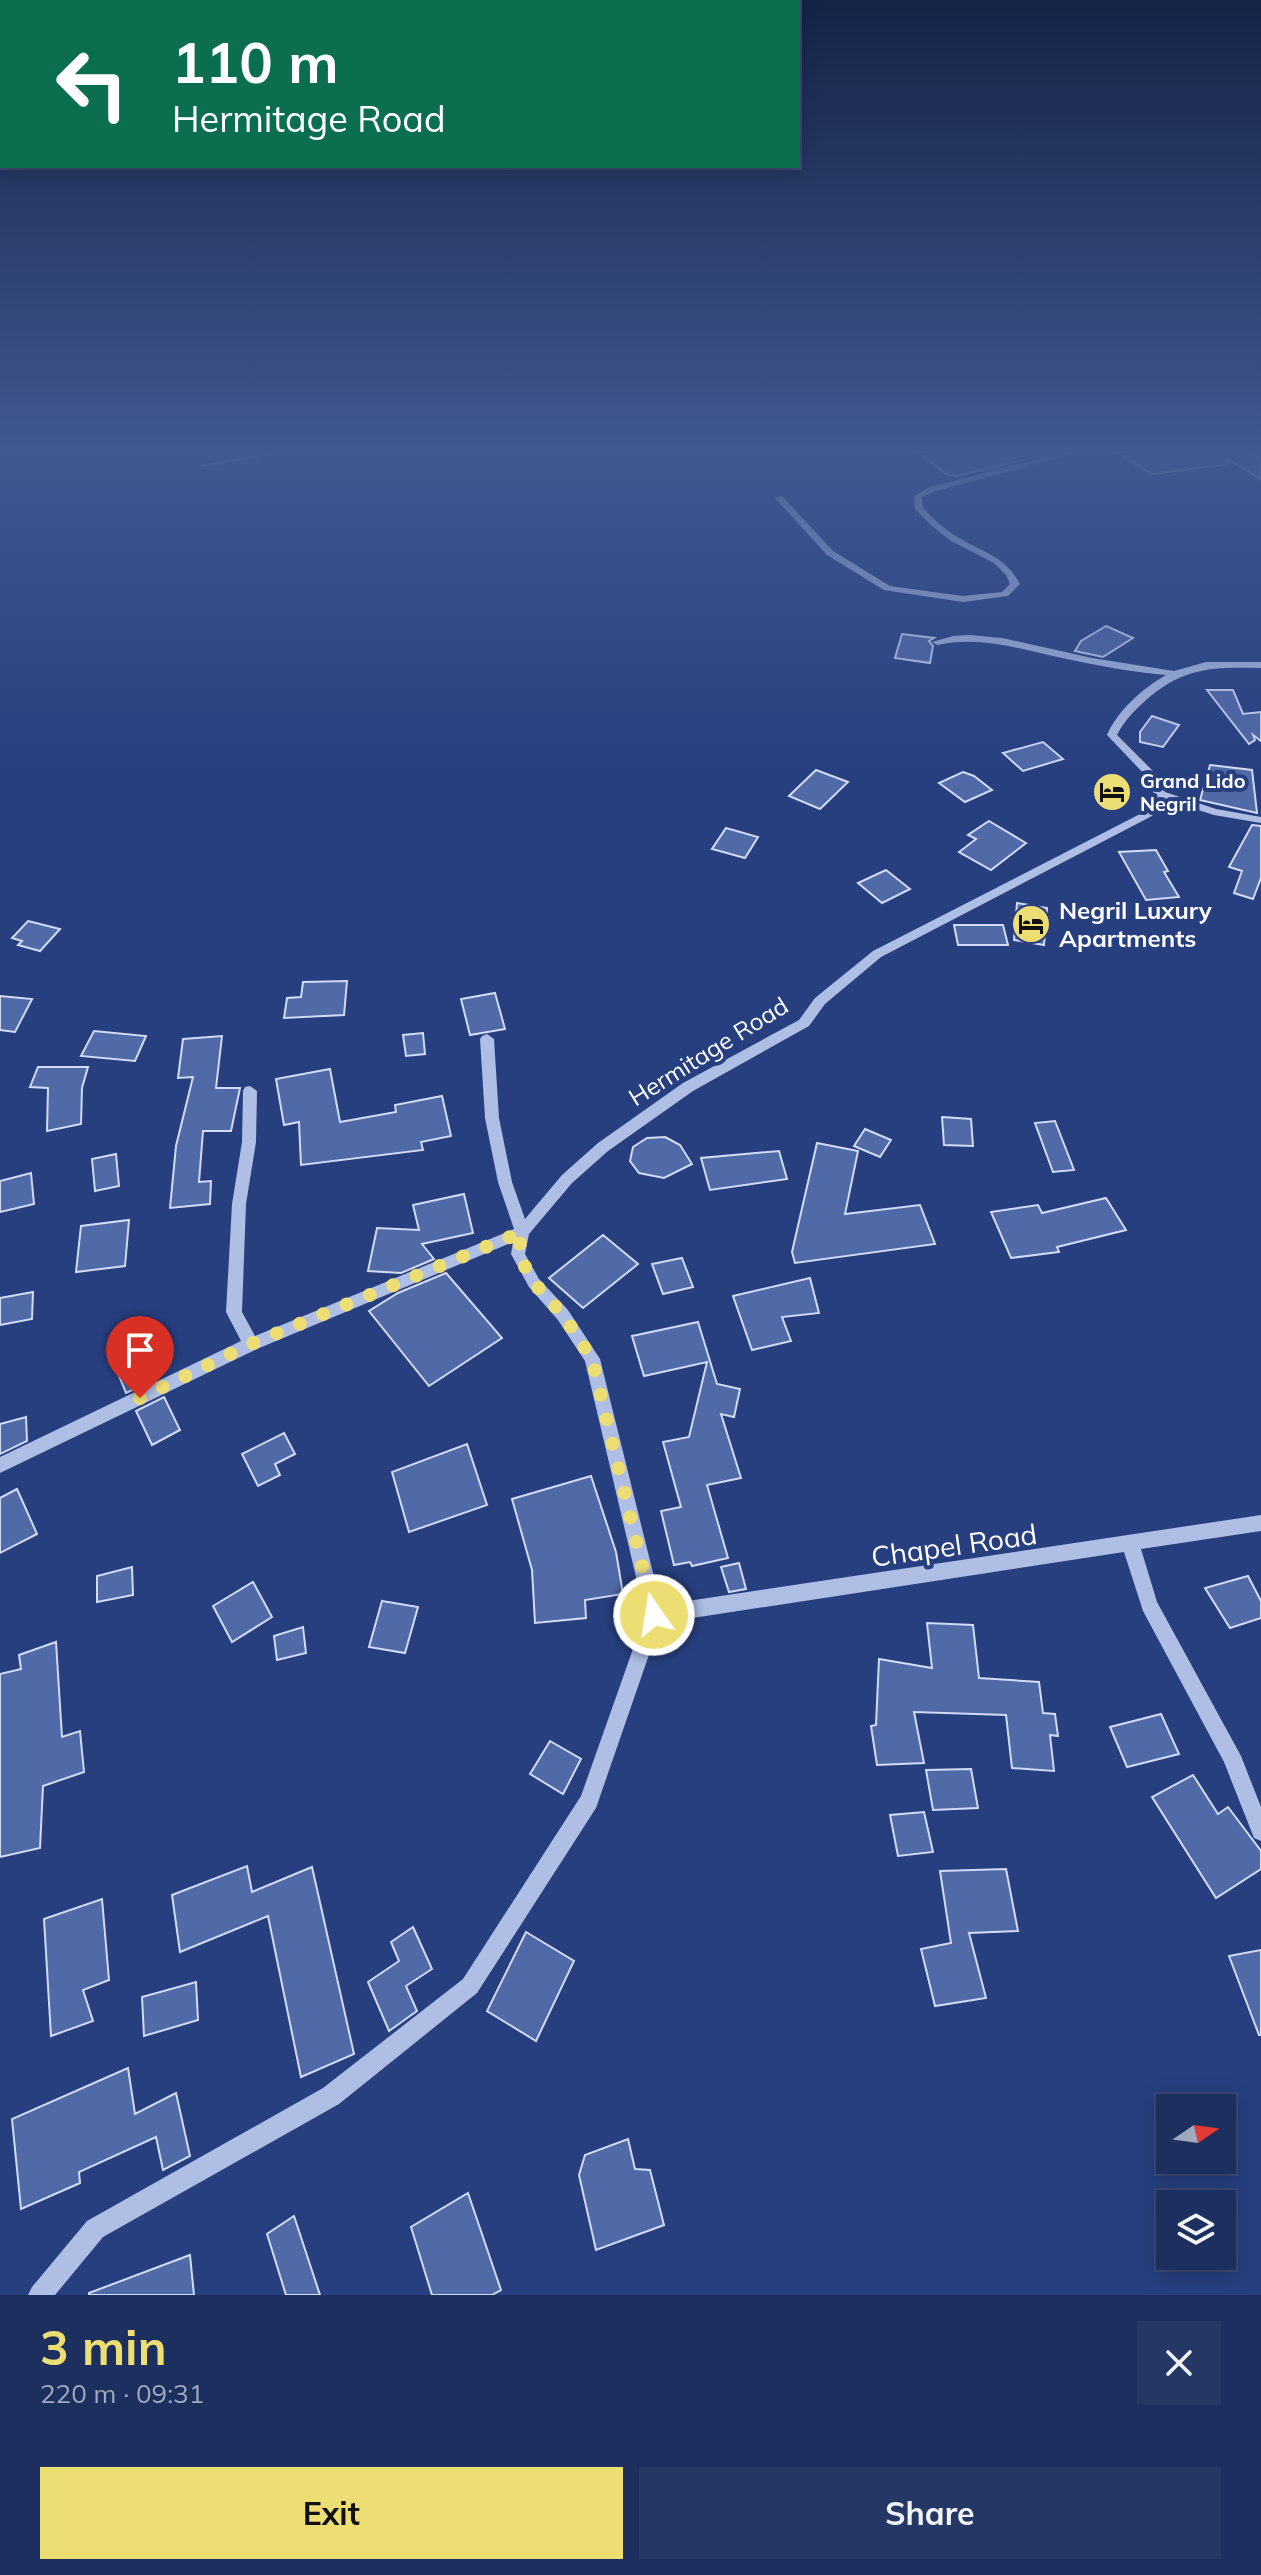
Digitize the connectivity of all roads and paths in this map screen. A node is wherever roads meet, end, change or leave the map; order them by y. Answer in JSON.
{"nodes":[{"id":1,"x":840,"y":559,"type":"edge"},
{"id":2,"x":996,"y":559,"type":"edge"},
{"id":3,"x":937,"y":642,"type":"dead end"},
{"id":4,"x":1261,"y":665,"type":"edge"},
{"id":5,"x":1171,"y":673,"type":"junction"},
{"id":6,"x":1160,"y":794,"type":"junction"},
{"id":7,"x":1261,"y":820,"type":"edge"},
{"id":8,"x":487,"y":1039,"type":"dead end"},
{"id":9,"x":250,"y":1091,"type":"dead end"},
{"id":10,"x":522,"y":1232,"type":"junction"},
{"id":11,"x":251,"y":1344,"type":"junction"},
{"id":12,"x":0,"y":1465,"type":"edge"},
{"id":13,"x":1261,"y":1523,"type":"edge"},
{"id":14,"x":1131,"y":1545,"type":"junction"},
{"id":15,"x":654,"y":1615,"type":"junction"},
{"id":16,"x":1261,"y":1831,"type":"edge"},
{"id":17,"x":40,"y":2295,"type":"edge"}],
"edges":[{"from":1,"to":2,"type":"street"},
{"from":3,"to":5,"type":"street"},
{"from":4,"to":5,"type":"street"},
{"from":5,"to":6,"type":"street"},
{"from":6,"to":7,"type":"street"},
{"from":6,"to":10,"type":"street","name":"Hermitage Road"},
{"from":8,"to":10,"type":"street"},
{"from":9,"to":11,"type":"street"},
{"from":10,"to":11,"type":"street","name":"Hermitage Road"},
{"from":10,"to":15,"type":"street"},
{"from":11,"to":12,"type":"street","name":"Hermitage Road"},
{"from":13,"to":14,"type":"street","name":"Chapel Road"},
{"from":14,"to":15,"type":"street","name":"Chapel Road"},
{"from":14,"to":16,"type":"street"},
{"from":15,"to":17,"type":"street"}]}
